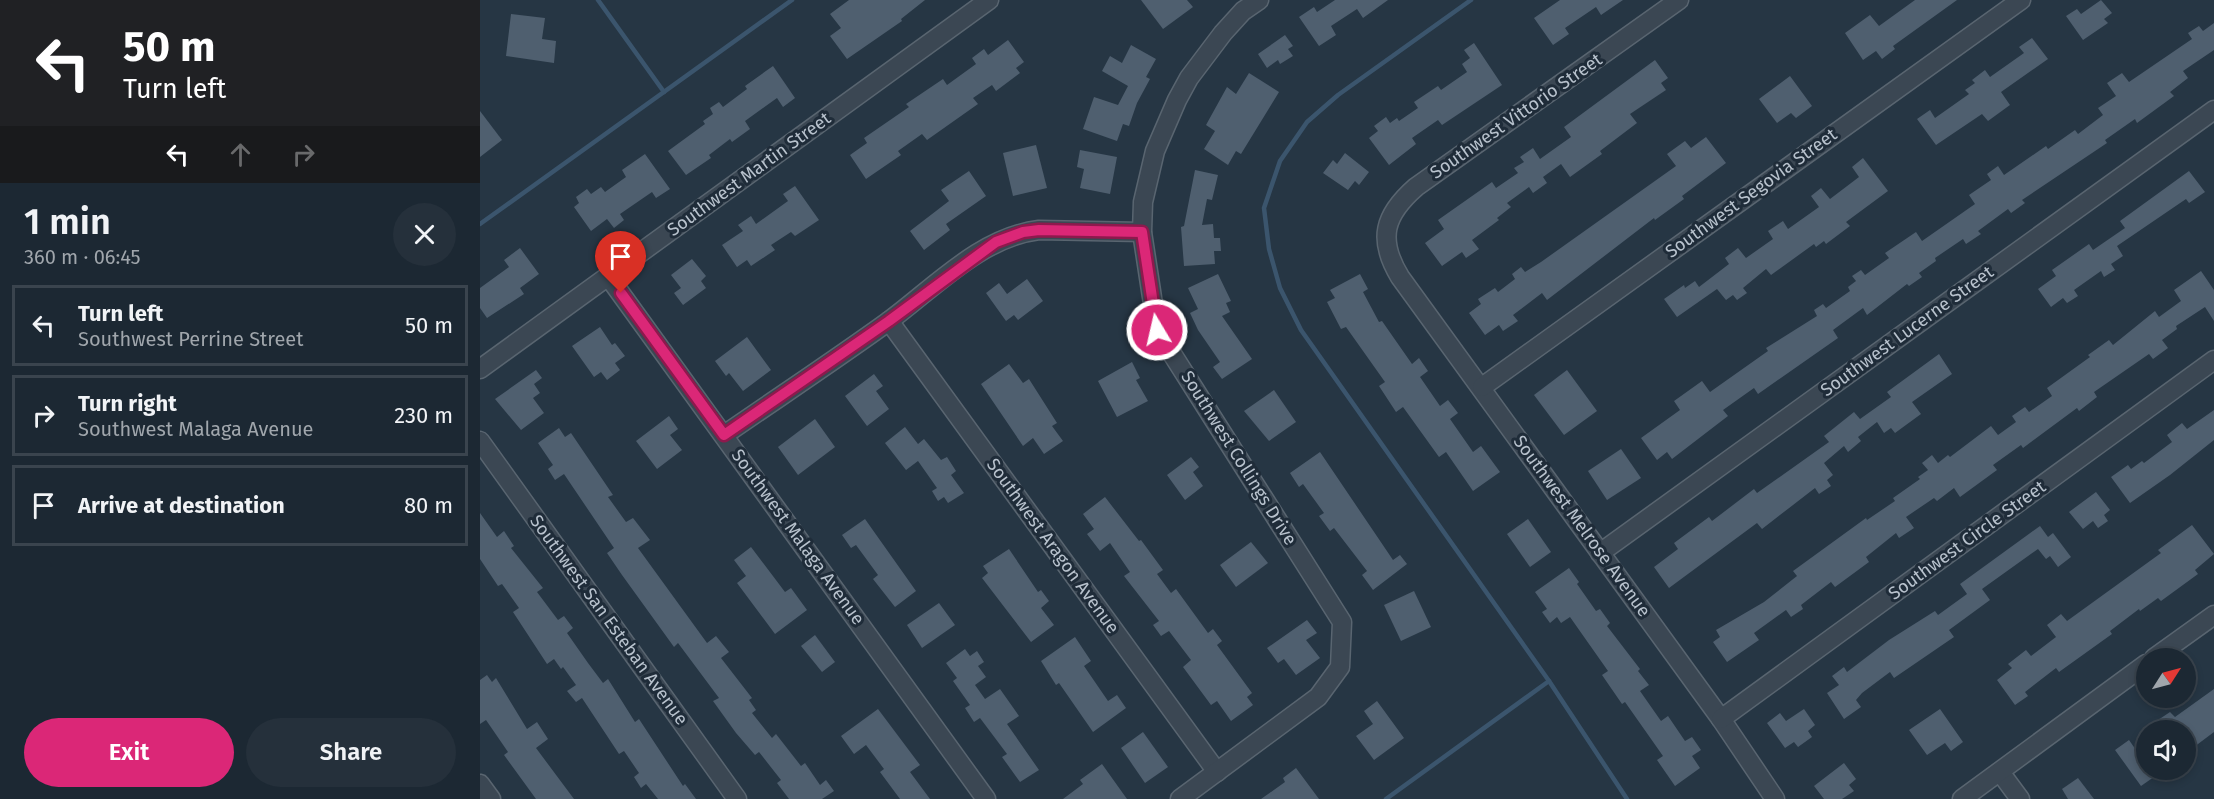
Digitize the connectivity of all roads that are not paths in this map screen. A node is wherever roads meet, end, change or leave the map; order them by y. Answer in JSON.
{"nodes":[{"id":1,"x":989,"y":0,"type":"edge"},
{"id":2,"x":1259,"y":0,"type":"edge"},
{"id":3,"x":1679,"y":0,"type":"edge"},
{"id":4,"x":2021,"y":0,"type":"edge"},
{"id":5,"x":1239,"y":6,"type":"edge"},
{"id":6,"x":2214,"y":110,"type":"edge"},
{"id":7,"x":1142,"y":232,"type":"junction"},
{"id":8,"x":1389,"y":254,"type":"joint"},
{"id":9,"x":608,"y":276,"type":"junction"},
{"id":10,"x":889,"y":321,"type":"junction"},
{"id":11,"x":2214,"y":360,"type":"edge"},
{"id":12,"x":480,"y":369,"type":"edge"},
{"id":13,"x":1482,"y":387,"type":"junction"},
{"id":14,"x":724,"y":435,"type":"junction"},
{"id":15,"x":480,"y":441,"type":"edge"},
{"id":16,"x":1600,"y":553,"type":"junction"},
{"id":17,"x":2214,"y":615,"type":"edge"},
{"id":18,"x":2168,"y":648,"type":"edge"},
{"id":19,"x":2136,"y":671,"type":"edge"},
{"id":20,"x":1721,"y":720,"type":"junction"},
{"id":21,"x":1217,"y":772,"type":"junction"},
{"id":22,"x":2000,"y":772,"type":"junction"},
{"id":23,"x":480,"y":784,"type":"edge"},
{"id":24,"x":491,"y":799,"type":"edge"},
{"id":25,"x":737,"y":799,"type":"edge"},
{"id":26,"x":986,"y":799,"type":"edge"},
{"id":27,"x":1180,"y":799,"type":"edge"},
{"id":28,"x":1775,"y":799,"type":"edge"},
{"id":29,"x":1962,"y":799,"type":"edge"},
{"id":30,"x":2020,"y":799,"type":"edge"}],
"edges":[{"from":1,"to":9,"type":"street","name":"Southwest Martin Street"},
{"from":2,"to":5,"type":"street","name":"Southwest Collings Drive"},
{"from":3,"to":8,"type":"street","name":"Southwest Vittorio Street"},
{"from":4,"to":13,"type":"street","name":"Southwest Segovia Street"},
{"from":5,"to":7,"type":"street","name":"Southwest Collings Drive"},
{"from":6,"to":16,"type":"street","name":"Southwest Lucerne Street"},
{"from":7,"to":10,"type":"street"},
{"from":7,"to":21,"type":"street","name":"Southwest Collings Drive"},
{"from":8,"to":13,"type":"street","name":"Southwest Melrose Avenue"},
{"from":9,"to":12,"type":"street","name":"Southwest Martin Street"},
{"from":9,"to":14,"type":"street","name":"Southwest Malaga Avenue"},
{"from":10,"to":14,"type":"street"},
{"from":10,"to":21,"type":"street","name":"Southwest Aragon Avenue"},
{"from":11,"to":20,"type":"street","name":"Southwest Circle Street"},
{"from":13,"to":16,"type":"street","name":"Southwest Melrose Avenue"},
{"from":14,"to":26,"type":"street","name":"Southwest Malaga Avenue"},
{"from":15,"to":25,"type":"street","name":"Southwest San Esteban Avenue"},
{"from":16,"to":20,"type":"street","name":"Southwest Melrose Avenue"},
{"from":17,"to":18,"type":"street"},
{"from":19,"to":22,"type":"street"},
{"from":20,"to":28,"type":"street","name":"Southwest Melrose Avenue"},
{"from":21,"to":27,"type":"street","name":"Southwest Collings Drive"},
{"from":22,"to":29,"type":"street"},
{"from":22,"to":30,"type":"street"},
{"from":23,"to":24,"type":"street"}]}
